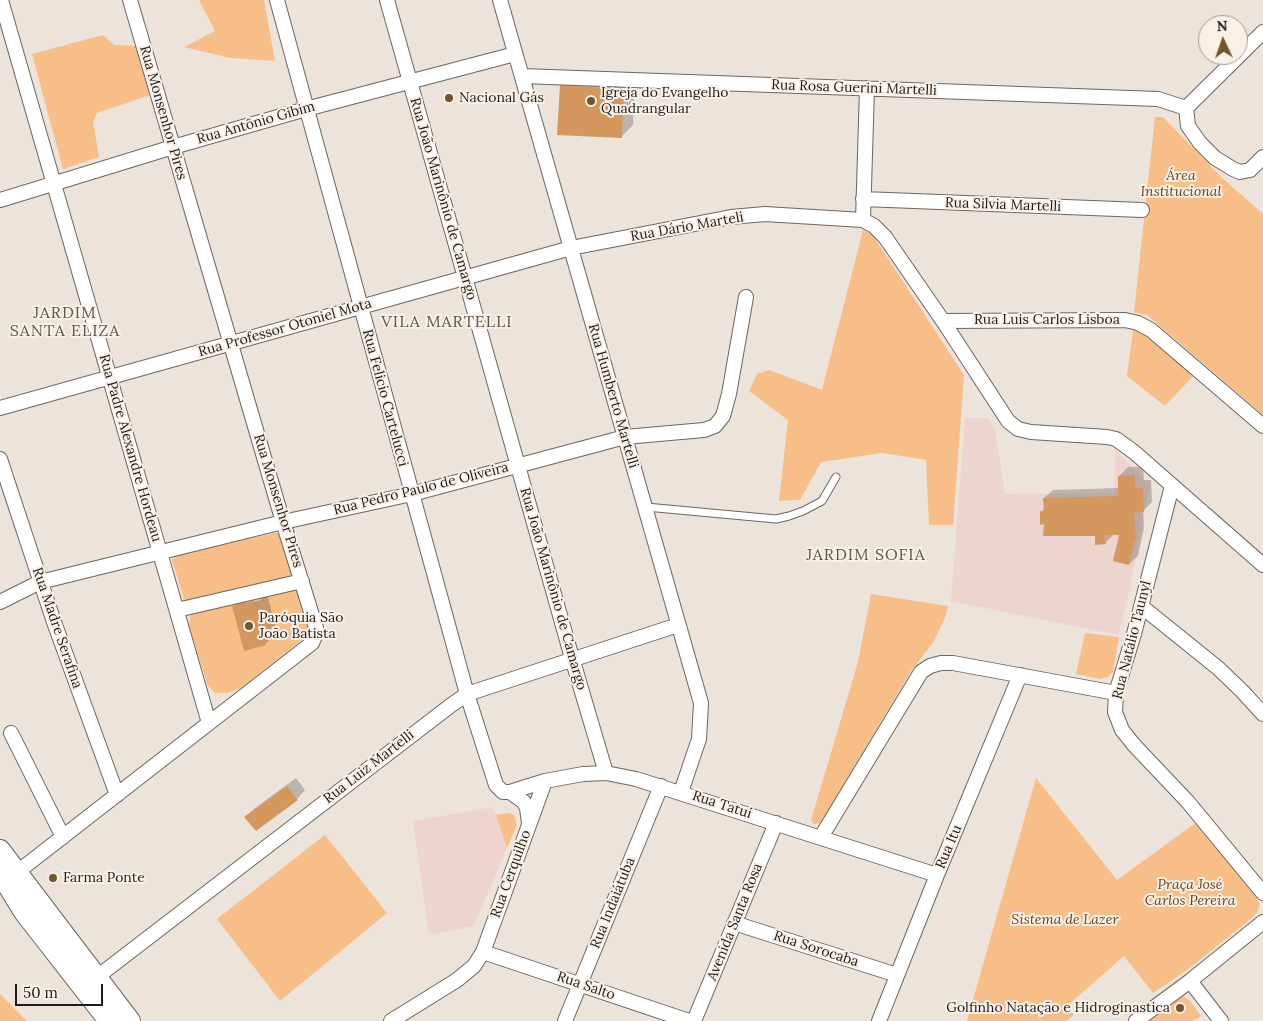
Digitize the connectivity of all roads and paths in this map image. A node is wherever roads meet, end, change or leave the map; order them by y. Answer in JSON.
{"nodes":[{"id":1,"x":1,"y":0,"type":"edge"},
{"id":2,"x":130,"y":0,"type":"edge"},
{"id":3,"x":277,"y":0,"type":"edge"},
{"id":4,"x":386,"y":0,"type":"edge"},
{"id":5,"x":500,"y":0,"type":"edge"},
{"id":6,"x":1263,"y":32,"type":"edge"},
{"id":7,"x":515,"y":54,"type":"junction"},
{"id":8,"x":522,"y":76,"type":"junction"},
{"id":9,"x":410,"y":82,"type":"junction"},
{"id":10,"x":867,"y":88,"type":"junction"},
{"id":11,"x":1186,"y":108,"type":"junction"},
{"id":12,"x":306,"y":109,"type":"junction"},
{"id":13,"x":173,"y":147,"type":"junction"},
{"id":14,"x":1263,"y":157,"type":"edge"},
{"id":15,"x":55,"y":183,"type":"junction"},
{"id":16,"x":0,"y":200,"type":"edge"},
{"id":17,"x":864,"y":200,"type":"junction"},
{"id":18,"x":1142,"y":210,"type":"dead end"},
{"id":19,"x":863,"y":220,"type":"junction"},
{"id":20,"x":571,"y":248,"type":"junction"},
{"id":21,"x":465,"y":278,"type":"junction"},
{"id":22,"x":746,"y":297,"type":"dead end"},
{"id":23,"x":360,"y":307,"type":"junction"},
{"id":24,"x":943,"y":321,"type":"junction"},
{"id":25,"x":232,"y":344,"type":"junction"},
{"id":26,"x":110,"y":377,"type":"junction"},
{"id":27,"x":0,"y":408,"type":"edge"},
{"id":28,"x":1263,"y":426,"type":"edge"},
{"id":29,"x":625,"y":437,"type":"junction"},
{"id":30,"x":0,"y":459,"type":"edge"},
{"id":31,"x":518,"y":466,"type":"junction"},
{"id":32,"x":836,"y":477,"type":"dead end"},
{"id":33,"x":1172,"y":486,"type":"junction"},
{"id":34,"x":412,"y":494,"type":"junction"},
{"id":35,"x":646,"y":507,"type":"junction"},
{"id":36,"x":283,"y":522,"type":"junction"},
{"id":37,"x":160,"y":552,"type":"junction"},
{"id":38,"x":1263,"y":565,"type":"edge"},
{"id":39,"x":302,"y":581,"type":"junction"},
{"id":40,"x":40,"y":582,"type":"junction"},
{"id":41,"x":0,"y":602,"type":"edge"},
{"id":42,"x":1141,"y":606,"type":"junction"},
{"id":43,"x":177,"y":610,"type":"junction"},
{"id":44,"x":678,"y":625,"type":"junction"},
{"id":45,"x":572,"y":658,"type":"junction"},
{"id":46,"x":1020,"y":675,"type":"junction"},
{"id":47,"x":1116,"y":693,"type":"junction"},
{"id":48,"x":467,"y":694,"type":"junction"},
{"id":49,"x":1263,"y":714,"type":"edge"},
{"id":50,"x":209,"y":723,"type":"junction"},
{"id":51,"x":11,"y":733,"type":"dead end"},
{"id":52,"x":606,"y":773,"type":"junction"},
{"id":53,"x":545,"y":781,"type":"junction"},
{"id":54,"x":661,"y":786,"type":"junction"},
{"id":55,"x":506,"y":792,"type":"junction"},
{"id":56,"x":681,"y":792,"type":"junction"},
{"id":57,"x":117,"y":795,"type":"junction"},
{"id":58,"x":776,"y":823,"type":"junction"},
{"id":59,"x":529,"y":824,"type":"junction"},
{"id":60,"x":63,"y":837,"type":"junction"},
{"id":61,"x":821,"y":837,"type":"junction"},
{"id":62,"x":0,"y":850,"type":"edge"},
{"id":63,"x":937,"y":875,"type":"junction"},
{"id":64,"x":7,"y":876,"type":"edge"},
{"id":65,"x":1263,"y":893,"type":"edge"},
{"id":66,"x":1263,"y":922,"type":"edge"},
{"id":67,"x":734,"y":923,"type":"junction"},
{"id":68,"x":483,"y":952,"type":"junction"},
{"id":69,"x":897,"y":975,"type":"junction"},
{"id":70,"x":96,"y":977,"type":"junction"},
{"id":71,"x":1190,"y":981,"type":"junction"},
{"id":72,"x":580,"y":984,"type":"junction"},
{"id":73,"x":109,"y":1021,"type":"edge"},
{"id":74,"x":130,"y":1021,"type":"edge"},
{"id":75,"x":391,"y":1021,"type":"edge"},
{"id":76,"x":565,"y":1021,"type":"edge"},
{"id":77,"x":689,"y":1021,"type":"edge"},
{"id":78,"x":694,"y":1021,"type":"edge"},
{"id":79,"x":879,"y":1021,"type":"edge"},
{"id":80,"x":1136,"y":1021,"type":"edge"},
{"id":81,"x":1221,"y":1021,"type":"edge"}],
"edges":[{"from":1,"to":15,"type":"street","name":"Rua Padre Alexandre Hordeau"},
{"from":2,"to":13,"type":"street","name":"Rua Monsenhor Pires"},
{"from":3,"to":12,"type":"street","name":"Rua Felicio Cartelucci"},
{"from":4,"to":9,"type":"street","name":"Rua João Marinônio de Camargo"},
{"from":5,"to":7,"type":"street","name":"Rua Humberto Martelli"},
{"from":6,"to":11,"type":"street"},
{"from":7,"to":8,"type":"street","name":"Rua Humberto Martelli"},
{"from":7,"to":9,"type":"street","name":"Rua Antônio Gibim"},
{"from":8,"to":10,"type":"street","name":"Rua Rosa Guerini Martelli"},
{"from":8,"to":20,"type":"street","name":"Rua Humberto Martelli"},
{"from":9,"to":12,"type":"street","name":"Rua Antônio Gibim"},
{"from":9,"to":21,"type":"street","name":"Rua João Marinônio de Camargo"},
{"from":10,"to":11,"type":"street","name":"Rua Rosa Guerini Martelli"},
{"from":10,"to":17,"type":"street"},
{"from":11,"to":14,"type":"street"},
{"from":12,"to":13,"type":"street","name":"Rua Antônio Gibim"},
{"from":12,"to":23,"type":"street","name":"Rua Felicio Cartelucci"},
{"from":13,"to":15,"type":"street","name":"Rua Antônio Gibim"},
{"from":13,"to":25,"type":"street","name":"Rua Monsenhor Pires"},
{"from":15,"to":16,"type":"street","name":"Rua Antônio Gibim"},
{"from":15,"to":26,"type":"street","name":"Rua Padre Alexandre Hordeau"},
{"from":17,"to":18,"type":"street","name":"Rua Silvia Martelli"},
{"from":17,"to":19,"type":"street"},
{"from":19,"to":20,"type":"street","name":"Rua Dário Marteli"},
{"from":19,"to":24,"type":"street"},
{"from":20,"to":21,"type":"street","name":"Rua Professor Otoniel Mota"},
{"from":20,"to":29,"type":"street","name":"Rua Humberto Martelli"},
{"from":21,"to":23,"type":"street","name":"Rua Professor Otoniel Mota"},
{"from":21,"to":31,"type":"street","name":"Rua João Marinônio de Camargo"},
{"from":22,"to":29,"type":"street","name":"Rua Pedro Paulo de Oliveira"},
{"from":23,"to":25,"type":"street","name":"Rua Professor Otoniel Mota"},
{"from":23,"to":34,"type":"street","name":"Rua Felicio Cartelucci"},
{"from":24,"to":28,"type":"street","name":"Rua Luis Carlos Lisboa"},
{"from":24,"to":33,"type":"street"},
{"from":25,"to":26,"type":"street","name":"Rua Professor Otoniel Mota"},
{"from":25,"to":36,"type":"street","name":"Rua Monsenhor Pires"},
{"from":26,"to":27,"type":"street","name":"Rua Professor Otoniel Mota"},
{"from":26,"to":37,"type":"street","name":"Rua Padre Alexandre Hordeau"},
{"from":29,"to":31,"type":"street","name":"Rua Pedro Paulo de Oliveira"},
{"from":29,"to":35,"type":"street","name":"Rua Humberto Martelli"},
{"from":30,"to":40,"type":"street","name":"Rua Madre Serafina"},
{"from":31,"to":34,"type":"street","name":"Rua Pedro Paulo de Oliveira"},
{"from":31,"to":45,"type":"street","name":"Rua João Marinônio de Camargo"},
{"from":32,"to":35,"type":"lane"},
{"from":33,"to":38,"type":"street"},
{"from":33,"to":42,"type":"street","name":"Rua Natálio Taunyl"},
{"from":34,"to":36,"type":"street","name":"Rua Pedro Paulo de Oliveira"},
{"from":34,"to":48,"type":"street","name":"Rua Felicio Cartelucci"},
{"from":35,"to":44,"type":"street","name":"Rua Humberto Martelli"},
{"from":36,"to":37,"type":"street","name":"Rua Pedro Paulo de Oliveira"},
{"from":36,"to":39,"type":"street","name":"Rua Monsenhor Pires"},
{"from":37,"to":40,"type":"street","name":"Rua Pedro Paulo de Oliveira"},
{"from":37,"to":43,"type":"street","name":"Rua Padre Alexandre Hordeau"},
{"from":39,"to":43,"type":"street"},
{"from":39,"to":50,"type":"street","name":"Rua Monsenhor Pires"},
{"from":40,"to":41,"type":"street","name":"Rua Pedro Paulo de Oliveira"},
{"from":40,"to":57,"type":"street","name":"Rua Madre Serafina"},
{"from":42,"to":47,"type":"street","name":"Rua Natálio Taunyl"},
{"from":42,"to":49,"type":"street"},
{"from":43,"to":50,"type":"street","name":"Rua Padre Alexandre Hordeau"},
{"from":44,"to":45,"type":"street","name":"Rua Luiz Martelli"},
{"from":44,"to":56,"type":"street","name":"Rua Humberto Martelli"},
{"from":45,"to":48,"type":"street","name":"Rua Luiz Martelli"},
{"from":45,"to":52,"type":"street","name":"Rua João Marinônio de Camargo"},
{"from":46,"to":47,"type":"street"},
{"from":46,"to":61,"type":"street"},
{"from":46,"to":63,"type":"street","name":"Rua Itu"},
{"from":47,"to":65,"type":"street","name":"Rua Natálio Taunyl"},
{"from":48,"to":55,"type":"street","name":"Rua Felicio Cartelucci"},
{"from":48,"to":70,"type":"street","name":"Rua Luiz Martelli"},
{"from":50,"to":57,"type":"street","name":"Rua Monsenhor Pires"},
{"from":51,"to":60,"type":"street"},
{"from":52,"to":53,"type":"street","name":"Rua Tatuí"},
{"from":52,"to":54,"type":"street","name":"Rua Tatuí"},
{"from":53,"to":55,"type":"street","name":"Rua Tatuí"},
{"from":53,"to":59,"type":"street","name":"Rua Cerquilho"},
{"from":54,"to":56,"type":"street","name":"Rua Tatuí"},
{"from":54,"to":72,"type":"street","name":"Rua Indaiátuba"},
{"from":55,"to":59,"type":"street","name":"Rua Felicio Cartelucci"},
{"from":56,"to":58,"type":"street","name":"Rua Tatuí"},
{"from":57,"to":60,"type":"street","name":"Rua Monsenhor Pires"},
{"from":58,"to":61,"type":"street","name":"Rua Tatuí"},
{"from":58,"to":67,"type":"street","name":"Avenida Santa Rosa"},
{"from":59,"to":68,"type":"street","name":"Rua Cerquilho"},
{"from":60,"to":64,"type":"street","name":"Rua Monsenhor Pires"},
{"from":61,"to":63,"type":"street","name":"Rua Tatuí"},
{"from":62,"to":64,"type":"main road"},
{"from":63,"to":69,"type":"street","name":"Rua Itu"},
{"from":64,"to":70,"type":"main road"},
{"from":64,"to":73,"type":"main road"},
{"from":66,"to":71,"type":"street"},
{"from":67,"to":69,"type":"street","name":"Rua Sorocaba"},
{"from":67,"to":78,"type":"street","name":"Avenida Santa Rosa"},
{"from":68,"to":72,"type":"street","name":"Rua Salto"},
{"from":68,"to":75,"type":"street","name":"Rua Cerquilho"},
{"from":69,"to":79,"type":"street","name":"Rua Itu"},
{"from":70,"to":74,"type":"main road"},
{"from":71,"to":80,"type":"street"},
{"from":71,"to":81,"type":"street"},
{"from":72,"to":76,"type":"street","name":"Rua Indaiátuba"},
{"from":72,"to":77,"type":"street","name":"Rua Salto"}]}
